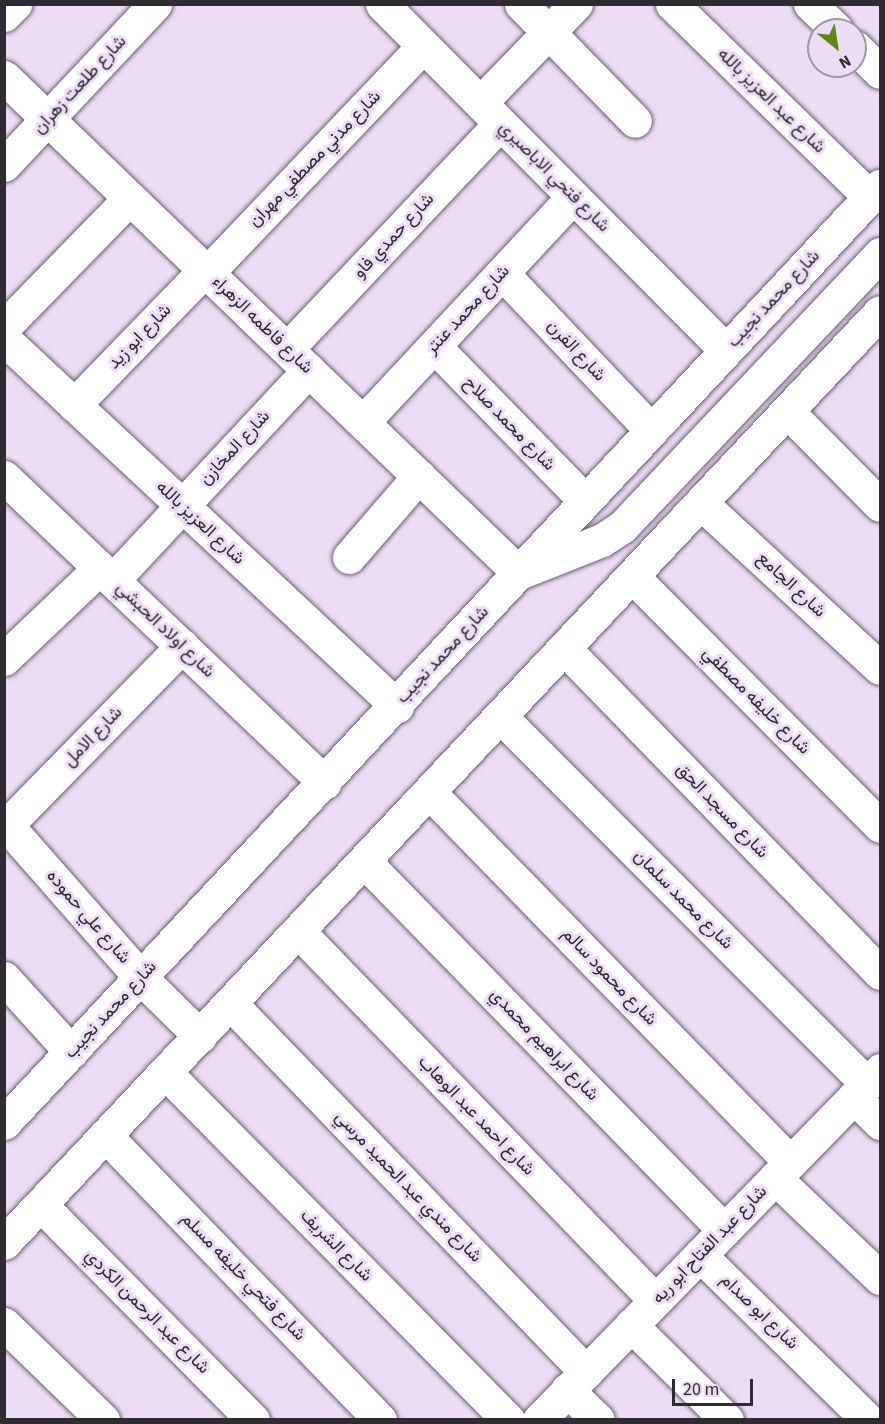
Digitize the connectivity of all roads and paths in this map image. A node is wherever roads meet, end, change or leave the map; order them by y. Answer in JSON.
{"nodes":[{"id":1,"x":15,"y":4,"type":"edge"},
{"id":2,"x":155,"y":4,"type":"edge"},
{"id":3,"x":382,"y":4,"type":"edge"},
{"id":4,"x":521,"y":4,"type":"edge"},
{"id":5,"x":576,"y":4,"type":"edge"},
{"id":6,"x":672,"y":4,"type":"edge"},
{"id":7,"x":810,"y":4,"type":"edge"},
{"id":8,"x":4,"y":15,"type":"edge"},
{"id":9,"x":825,"y":18,"type":"edge"},
{"id":10,"x":549,"y":33,"type":"junction"},
{"id":11,"x":423,"y":46,"type":"junction"},
{"id":12,"x":867,"y":60,"type":"edge"},
{"id":13,"x":880,"y":72,"type":"edge"},
{"id":14,"x":4,"y":77,"type":"edge"},
{"id":15,"x":490,"y":113,"type":"junction"},
{"id":16,"x":48,"y":119,"type":"junction"},
{"id":17,"x":635,"y":121,"type":"dead end"},
{"id":18,"x":4,"y":165,"type":"edge"},
{"id":19,"x":875,"y":191,"type":"edge"},
{"id":20,"x":573,"y":197,"type":"junction"},
{"id":21,"x":130,"y":198,"type":"junction"},
{"id":22,"x":880,"y":254,"type":"edge"},
{"id":23,"x":206,"y":271,"type":"junction"},
{"id":24,"x":502,"y":273,"type":"junction"},
{"id":25,"x":4,"y":327,"type":"edge"},
{"id":26,"x":875,"y":330,"type":"edge"},
{"id":27,"x":4,"y":339,"type":"edge"},
{"id":28,"x":434,"y":346,"type":"junction"},
{"id":29,"x":724,"y":351,"type":"junction"},
{"id":30,"x":298,"y":359,"type":"junction"},
{"id":31,"x":74,"y":405,"type":"junction"},
{"id":32,"x":787,"y":411,"type":"junction"},
{"id":33,"x":363,"y":422,"type":"junction"},
{"id":34,"x":650,"y":429,"type":"junction"},
{"id":35,"x":419,"y":476,"type":"junction"},
{"id":36,"x":6,"y":480,"type":"edge"},
{"id":37,"x":585,"y":501,"type":"junction"},
{"id":38,"x":701,"y":503,"type":"junction"},
{"id":39,"x":880,"y":505,"type":"edge"},
{"id":40,"x":181,"y":507,"type":"junction"},
{"id":41,"x":349,"y":557,"type":"dead end"},
{"id":42,"x":519,"y":573,"type":"junction"},
{"id":43,"x":107,"y":574,"type":"junction"},
{"id":44,"x":632,"y":576,"type":"junction"},
{"id":45,"x":182,"y":646,"type":"junction"},
{"id":46,"x":564,"y":648,"type":"junction"},
{"id":47,"x":4,"y":659,"type":"edge"},
{"id":48,"x":880,"y":668,"type":"edge"},
{"id":49,"x":397,"y":706,"type":"junction"},
{"id":50,"x":500,"y":716,"type":"junction"},
{"id":51,"x":325,"y":783,"type":"junction"},
{"id":52,"x":429,"y":792,"type":"junction"},
{"id":53,"x":6,"y":825,"type":"edge"},
{"id":54,"x":880,"y":826,"type":"edge"},
{"id":55,"x":364,"y":861,"type":"junction"},
{"id":56,"x":298,"y":931,"type":"junction"},
{"id":57,"x":880,"y":973,"type":"edge"},
{"id":58,"x":4,"y":978,"type":"edge"},
{"id":59,"x":141,"y":978,"type":"junction"},
{"id":60,"x":230,"y":1003,"type":"junction"},
{"id":61,"x":200,"y":1036,"type":"junction"},
{"id":62,"x":71,"y":1052,"type":"junction"},
{"id":63,"x":165,"y":1072,"type":"junction"},
{"id":64,"x":867,"y":1084,"type":"edge"},
{"id":65,"x":880,"y":1122,"type":"edge"},
{"id":66,"x":4,"y":1123,"type":"edge"},
{"id":67,"x":105,"y":1135,"type":"junction"},
{"id":68,"x":783,"y":1170,"type":"junction"},
{"id":69,"x":41,"y":1205,"type":"junction"},
{"id":70,"x":724,"y":1230,"type":"junction"},
{"id":71,"x":4,"y":1243,"type":"edge"},
{"id":72,"x":700,"y":1255,"type":"junction"},
{"id":73,"x":880,"y":1278,"type":"edge"},
{"id":74,"x":655,"y":1300,"type":"junction"},
{"id":75,"x":4,"y":1324,"type":"edge"},
{"id":76,"x":631,"y":1324,"type":"junction"},
{"id":77,"x":576,"y":1381,"type":"junction"},
{"id":78,"x":95,"y":1417,"type":"edge"},
{"id":79,"x":253,"y":1419,"type":"edge"},
{"id":80,"x":380,"y":1419,"type":"edge"},
{"id":81,"x":508,"y":1419,"type":"edge"},
{"id":82,"x":539,"y":1419,"type":"edge"},
{"id":83,"x":597,"y":1419,"type":"edge"},
{"id":84,"x":727,"y":1419,"type":"edge"},
{"id":85,"x":868,"y":1419,"type":"edge"}],
"edges":[{"from":1,"to":8,"type":"street"},
{"from":2,"to":16,"type":"street","name":"شارع طلعت زهران"},
{"from":3,"to":11,"type":"street","name":"شارع فتحي الاباصيري"},
{"from":4,"to":10,"type":"street"},
{"from":5,"to":10,"type":"street","name":"شارع حمدي فاو"},
{"from":6,"to":19,"type":"street","name":"شارع عبد العزيز بالله"},
{"from":7,"to":9,"type":"street"},
{"from":10,"to":15,"type":"street","name":"شارع حمدي فاو"},
{"from":10,"to":17,"type":"street"},
{"from":11,"to":15,"type":"street","name":"شارع فتحي الاباصيري"},
{"from":11,"to":23,"type":"street","name":"شارع مدني مصطفي مهران"},
{"from":12,"to":13,"type":"street"},
{"from":14,"to":16,"type":"street","name":"شارع فاطمه الزهراء"},
{"from":15,"to":20,"type":"street","name":"شارع فتحي الاباصيري"},
{"from":15,"to":30,"type":"street","name":"شارع حمدي فاو"},
{"from":16,"to":18,"type":"street","name":"شارع طلعت زهران"},
{"from":16,"to":21,"type":"street","name":"شارع فاطمه الزهراء"},
{"from":19,"to":29,"type":"street","name":"شارع محمد نجيب"},
{"from":20,"to":24,"type":"street","name":"شارع محمد عنتر"},
{"from":20,"to":29,"type":"street","name":"شارع فتحي الاباصيري"},
{"from":21,"to":23,"type":"street","name":"شارع فاطمه الزهراء"},
{"from":21,"to":25,"type":"street"},
{"from":22,"to":42,"type":"street"},
{"from":23,"to":30,"type":"street","name":"شارع فاطمه الزهراء"},
{"from":23,"to":31,"type":"street","name":"شارع ابو زيد"},
{"from":24,"to":28,"type":"street","name":"شارع محمد عنتر"},
{"from":24,"to":34,"type":"street","name":"شارع الفرن"},
{"from":26,"to":32,"type":"street"},
{"from":27,"to":31,"type":"street","name":"شارع العزيز بالله"},
{"from":28,"to":33,"type":"street","name":"شارع محمد عنتر"},
{"from":28,"to":37,"type":"street","name":"شارع محمد صلاح"},
{"from":29,"to":34,"type":"street","name":"شارع محمد نجيب"},
{"from":30,"to":33,"type":"street","name":"شارع فاطمه الزهراء"},
{"from":30,"to":40,"type":"street","name":"شارع المخازن"},
{"from":31,"to":40,"type":"street","name":"شارع العزيز بالله"},
{"from":32,"to":38,"type":"street"},
{"from":32,"to":39,"type":"street"},
{"from":33,"to":35,"type":"street","name":"شارع فاطمه الزهراء"},
{"from":34,"to":37,"type":"street","name":"شارع محمد نجيب"},
{"from":35,"to":41,"type":"street"},
{"from":35,"to":42,"type":"street","name":"شارع فاطمه الزهراء"},
{"from":36,"to":43,"type":"street","name":"شارع اولاد الحبشي"},
{"from":37,"to":42,"type":"street","name":"شارع محمد نجيب"},
{"from":38,"to":44,"type":"street"},
{"from":38,"to":48,"type":"street","name":"شارع الجامع"},
{"from":40,"to":43,"type":"street","name":"شارع المخازن"},
{"from":40,"to":49,"type":"street","name":"شارع العزيز بالله"},
{"from":42,"to":49,"type":"street","name":"شارع محمد نجيب"},
{"from":43,"to":45,"type":"street","name":"شارع اولاد الحبشي"},
{"from":43,"to":47,"type":"street","name":"شارع المخازن"},
{"from":44,"to":46,"type":"street"},
{"from":44,"to":54,"type":"street","name":"شارع خليفه مصطفي"},
{"from":45,"to":51,"type":"street","name":"شارع اولاد الحبشي"},
{"from":45,"to":53,"type":"street","name":"شارع الامل"},
{"from":46,"to":50,"type":"street"},
{"from":46,"to":57,"type":"street","name":"شارع مسجد الحق"},
{"from":49,"to":51,"type":"street","name":"شارع محمد نجيب"},
{"from":50,"to":52,"type":"street"},
{"from":50,"to":64,"type":"street","name":"شارع محمد سلمان"},
{"from":51,"to":59,"type":"street","name":"شارع محمد نجيب"},
{"from":52,"to":55,"type":"street"},
{"from":52,"to":68,"type":"street","name":"شارع محمود سالم"},
{"from":53,"to":59,"type":"street","name":"شارع علي حموده"},
{"from":55,"to":56,"type":"street"},
{"from":55,"to":70,"type":"street","name":"شارع ابراهيم محمدي"},
{"from":56,"to":60,"type":"street"},
{"from":56,"to":74,"type":"street","name":"شارع احمد عبد الوهاب"},
{"from":58,"to":62,"type":"street"},
{"from":59,"to":61,"type":"street","name":"شارع علي حموده"},
{"from":59,"to":62,"type":"street","name":"شارع محمد نجيب"},
{"from":60,"to":61,"type":"street"},
{"from":60,"to":77,"type":"street","name":"شارع مندي عبد الحميد مرسي"},
{"from":61,"to":63,"type":"street"},
{"from":62,"to":66,"type":"street","name":"شارع محمد نجيب"},
{"from":63,"to":67,"type":"street"},
{"from":63,"to":81,"type":"street","name":"شارع الشريف"},
{"from":64,"to":65,"type":"street","name":"شارع محمد سلمان"},
{"from":64,"to":68,"type":"street","name":"شارع عبد الفتاح ابو ريه"},
{"from":67,"to":69,"type":"street"},
{"from":67,"to":80,"type":"street","name":"شارع فتحي خليفه مسلم"},
{"from":68,"to":70,"type":"street","name":"شارع عبد الفتاح ابو ريه"},
{"from":68,"to":73,"type":"street","name":"شارع محمود سالم"},
{"from":69,"to":71,"type":"street"},
{"from":69,"to":79,"type":"street","name":"شارع عبد الرحمن الكردي"},
{"from":70,"to":72,"type":"street","name":"شارع عبد الفتاح ابو ريه"},
{"from":72,"to":74,"type":"street","name":"شارع عبد الفتاح ابو ريه"},
{"from":72,"to":85,"type":"street","name":"شارع ابو صدام"},
{"from":74,"to":76,"type":"street","name":"شارع عبد الفتاح ابو ريه"},
{"from":75,"to":78,"type":"street"},
{"from":76,"to":77,"type":"street","name":"شارع عبد الفتاح ابو ريه"},
{"from":76,"to":84,"type":"street"},
{"from":77,"to":82,"type":"street","name":"شارع عبد الفتاح ابو ريه"},
{"from":77,"to":83,"type":"street","name":"شارع مندي عبد الحميد مرسي"}]}
